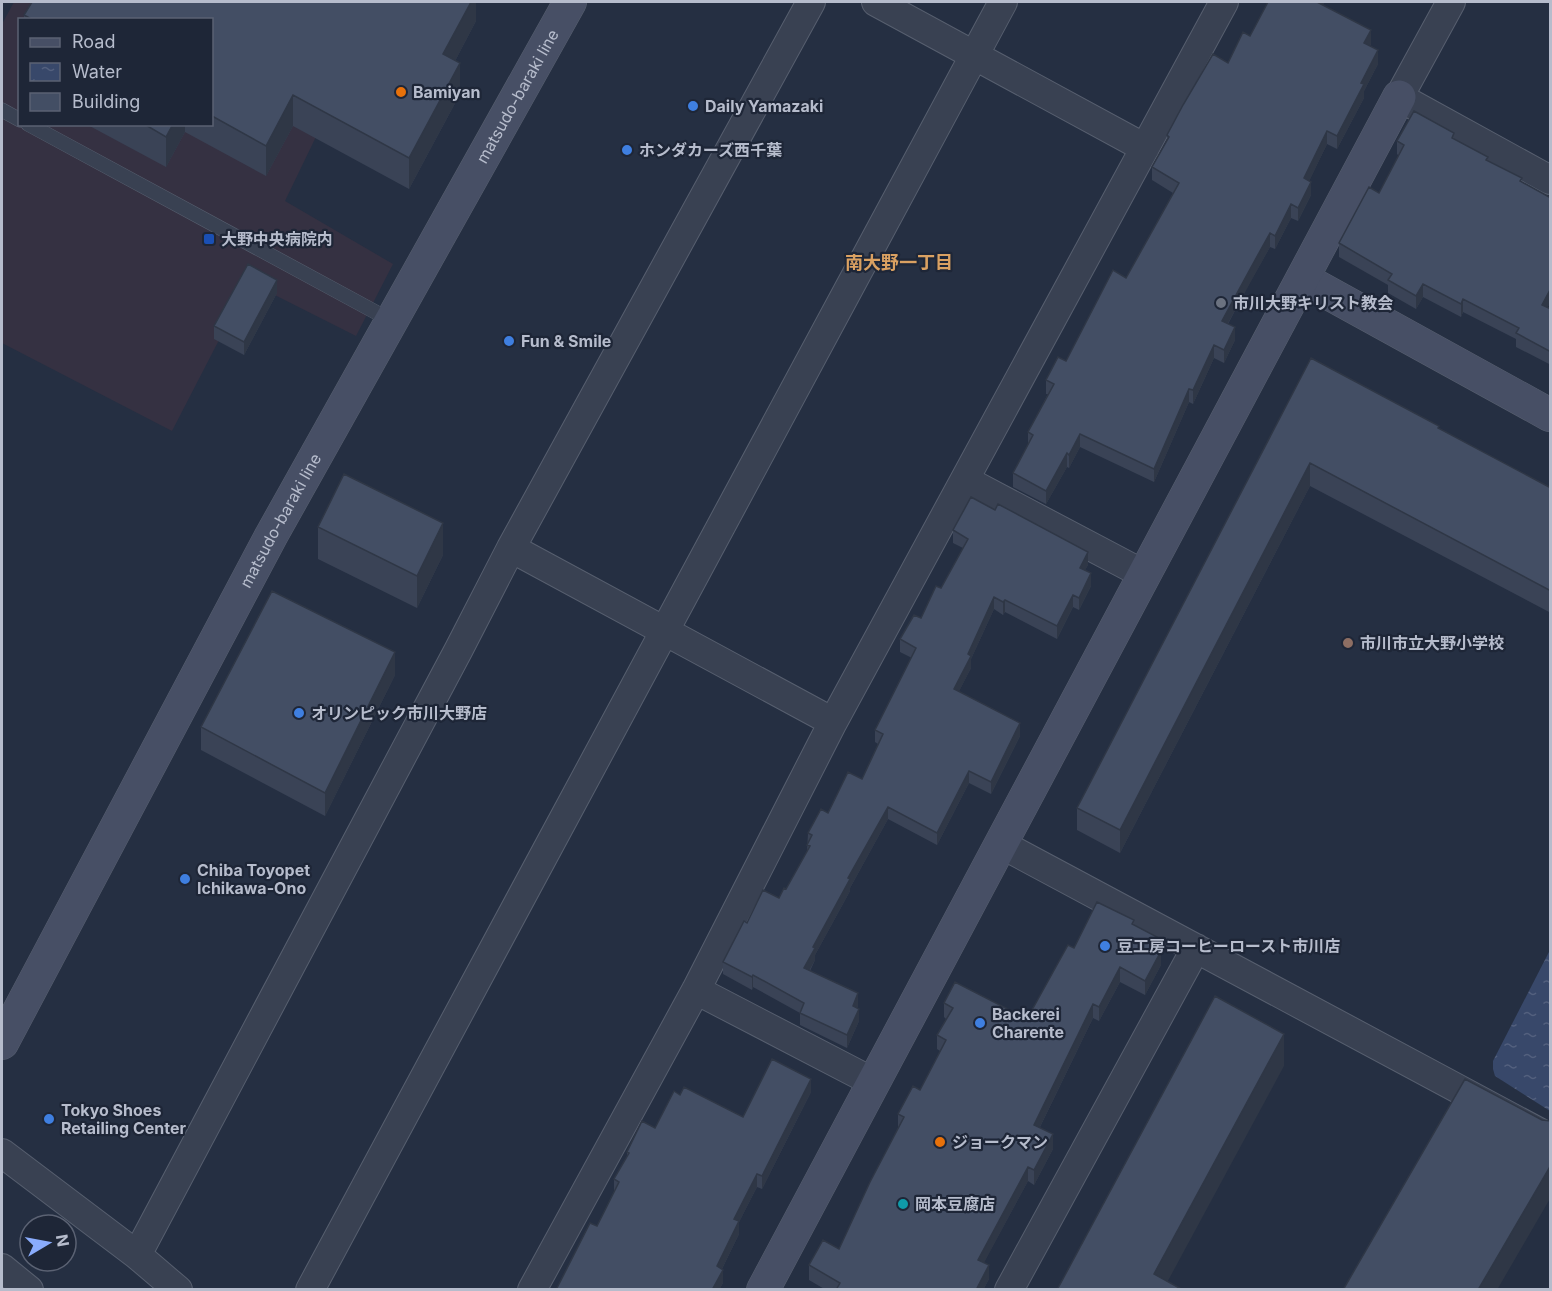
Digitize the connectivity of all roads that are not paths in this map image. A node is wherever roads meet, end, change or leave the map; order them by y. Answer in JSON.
{"nodes":[{"id":1,"x":570,"y":2,"type":"edge"},
{"id":2,"x":811,"y":2,"type":"edge"},
{"id":3,"x":876,"y":2,"type":"edge"},
{"id":4,"x":1003,"y":2,"type":"edge"},
{"id":5,"x":1224,"y":2,"type":"edge"},
{"id":6,"x":1451,"y":2,"type":"edge"},
{"id":7,"x":974,"y":55,"type":"junction"},
{"id":8,"x":1400,"y":97,"type":"junction"},
{"id":9,"x":2,"y":110,"type":"edge"},
{"id":10,"x":18,"y":119,"type":"edge"},
{"id":11,"x":32,"y":126,"type":"edge"},
{"id":12,"x":1145,"y":147,"type":"junction"},
{"id":13,"x":1551,"y":180,"type":"edge"},
{"id":14,"x":1302,"y":279,"type":"junction"},
{"id":15,"x":392,"y":321,"type":"junction"},
{"id":16,"x":1551,"y":415,"type":"edge"},
{"id":17,"x":965,"y":480,"type":"junction"},
{"id":18,"x":511,"y":548,"type":"junction"},
{"id":19,"x":1145,"y":575,"type":"junction"},
{"id":20,"x":663,"y":630,"type":"junction"},
{"id":21,"x":833,"y":722,"type":"junction"},
{"id":22,"x":1000,"y":844,"type":"junction"},
{"id":23,"x":1196,"y":948,"type":"junction"},
{"id":24,"x":696,"y":990,"type":"junction"},
{"id":25,"x":2,"y":1043,"type":"edge"},
{"id":26,"x":873,"y":1082,"type":"junction"},
{"id":27,"x":1551,"y":1138,"type":"edge"},
{"id":28,"x":2,"y":1154,"type":"edge"},
{"id":29,"x":137,"y":1256,"type":"junction"},
{"id":30,"x":2,"y":1268,"type":"edge"},
{"id":31,"x":29,"y":1290,"type":"edge"},
{"id":32,"x":178,"y":1290,"type":"edge"},
{"id":33,"x":310,"y":1290,"type":"edge"},
{"id":34,"x":532,"y":1290,"type":"edge"},
{"id":35,"x":763,"y":1290,"type":"edge"},
{"id":36,"x":1009,"y":1290,"type":"edge"}],
"edges":[{"from":1,"to":15,"type":"street","name":"matsudo-baraki line"},
{"from":2,"to":18,"type":"street"},
{"from":3,"to":7,"type":"street"},
{"from":4,"to":7,"type":"street"},
{"from":5,"to":12,"type":"street"},
{"from":6,"to":8,"type":"street"},
{"from":7,"to":12,"type":"street"},
{"from":7,"to":20,"type":"street"},
{"from":8,"to":13,"type":"street"},
{"from":8,"to":14,"type":"street"},
{"from":9,"to":10,"type":"lane"},
{"from":11,"to":15,"type":"lane"},
{"from":12,"to":17,"type":"street"},
{"from":14,"to":16,"type":"street"},
{"from":14,"to":19,"type":"street"},
{"from":15,"to":25,"type":"street","name":"matsudo-baraki line"},
{"from":17,"to":19,"type":"street"},
{"from":17,"to":21,"type":"street"},
{"from":18,"to":20,"type":"street"},
{"from":18,"to":29,"type":"street"},
{"from":19,"to":22,"type":"street"},
{"from":20,"to":21,"type":"street"},
{"from":20,"to":33,"type":"street"},
{"from":21,"to":24,"type":"street"},
{"from":22,"to":23,"type":"street"},
{"from":22,"to":26,"type":"street"},
{"from":23,"to":27,"type":"street"},
{"from":23,"to":36,"type":"street"},
{"from":24,"to":26,"type":"street"},
{"from":24,"to":34,"type":"street"},
{"from":26,"to":35,"type":"street"},
{"from":28,"to":29,"type":"street"},
{"from":29,"to":32,"type":"street"},
{"from":30,"to":31,"type":"street"}]}
